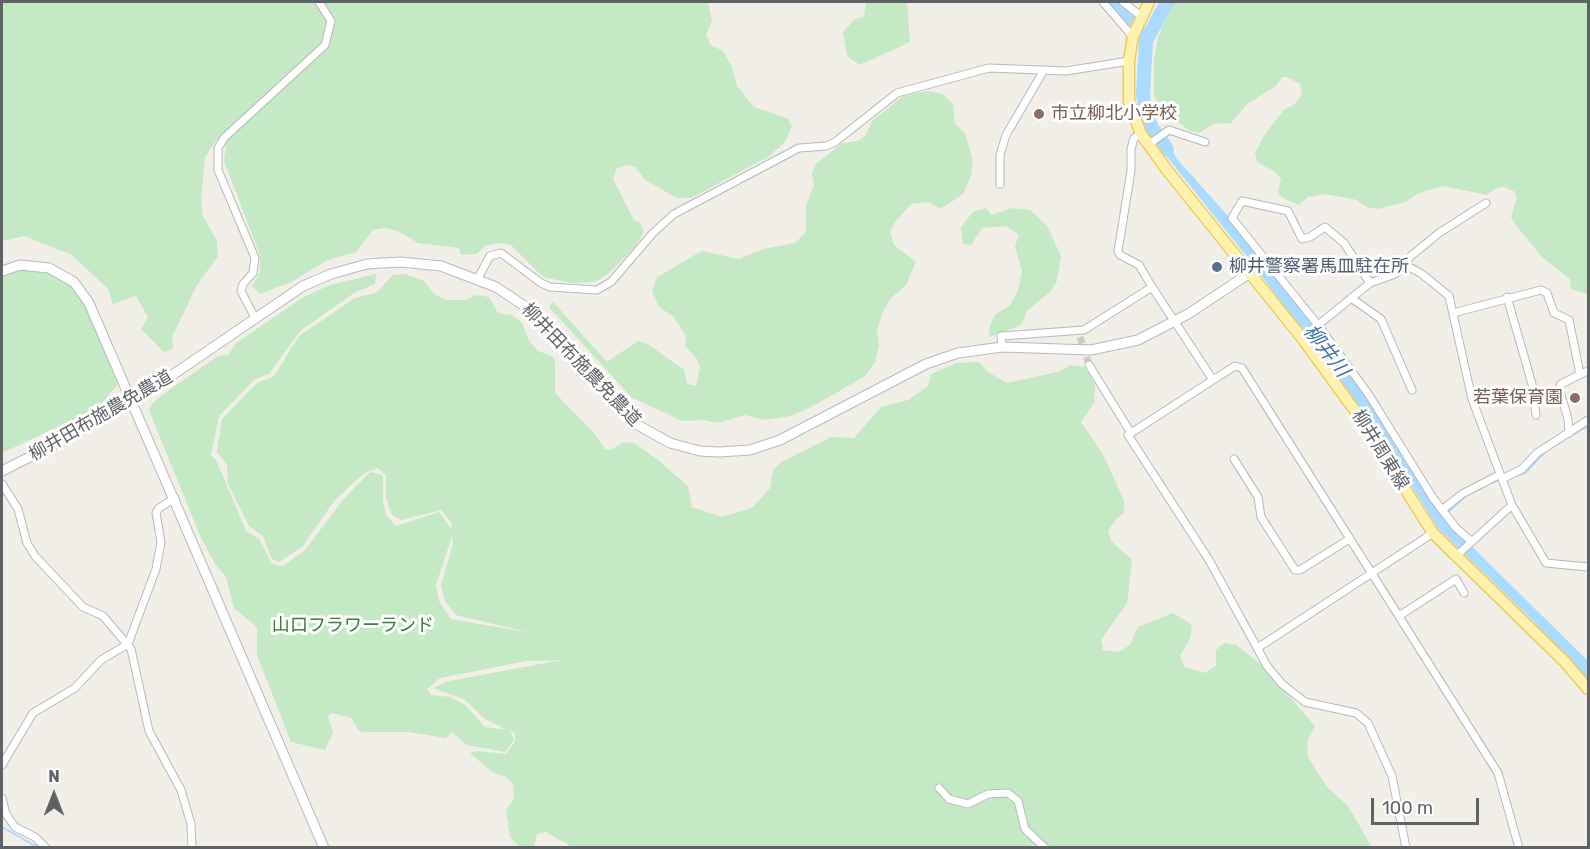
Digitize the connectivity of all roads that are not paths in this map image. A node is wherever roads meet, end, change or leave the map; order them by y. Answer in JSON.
{"nodes":[{"id":1,"x":319,"y":2,"type":"edge"},
{"id":2,"x":1103,"y":2,"type":"edge"},
{"id":3,"x":1123,"y":2,"type":"edge"},
{"id":4,"x":1149,"y":2,"type":"edge"},
{"id":5,"x":1139,"y":19,"type":"junction"},
{"id":6,"x":1133,"y":36,"type":"junction"},
{"id":7,"x":1129,"y":61,"type":"junction"},
{"id":8,"x":1044,"y":70,"type":"junction"},
{"id":9,"x":1141,"y":134,"type":"junction"},
{"id":10,"x":1206,"y":142,"type":"dead end"},
{"id":11,"x":1150,"y":143,"type":"junction"},
{"id":12,"x":1000,"y":184,"type":"dead end"},
{"id":13,"x":1486,"y":203,"type":"dead end"},
{"id":14,"x":1402,"y":267,"type":"junction"},
{"id":15,"x":2,"y":271,"type":"edge"},
{"id":16,"x":1250,"y":273,"type":"junction"},
{"id":17,"x":478,"y":278,"type":"junction"},
{"id":18,"x":1370,"y":283,"type":"junction"},
{"id":19,"x":1152,"y":287,"type":"junction"},
{"id":20,"x":1507,"y":297,"type":"junction"},
{"id":21,"x":1351,"y":298,"type":"junction"},
{"id":22,"x":1453,"y":313,"type":"junction"},
{"id":23,"x":255,"y":318,"type":"junction"},
{"id":24,"x":1175,"y":321,"type":"junction"},
{"id":25,"x":1317,"y":326,"type":"junction"},
{"id":26,"x":1304,"y":337,"type":"junction"},
{"id":27,"x":1002,"y":346,"type":"junction"},
{"id":28,"x":1089,"y":365,"type":"tunnel mouth"},
{"id":29,"x":1588,"y":371,"type":"edge"},
{"id":30,"x":1579,"y":375,"type":"junction"},
{"id":31,"x":1213,"y":380,"type":"junction"},
{"id":32,"x":1412,"y":390,"type":"dead end"},
{"id":33,"x":132,"y":400,"type":"junction"},
{"id":34,"x":1536,"y":415,"type":"dead end"},
{"id":35,"x":1588,"y":420,"type":"edge"},
{"id":36,"x":1131,"y":433,"type":"junction"},
{"id":37,"x":1569,"y":433,"type":"junction"},
{"id":38,"x":1234,"y":459,"type":"dead end"},
{"id":39,"x":2,"y":471,"type":"edge"},
{"id":40,"x":1501,"y":477,"type":"junction"},
{"id":41,"x":2,"y":484,"type":"edge"},
{"id":42,"x":175,"y":498,"type":"junction"},
{"id":43,"x":1512,"y":505,"type":"junction"},
{"id":44,"x":1444,"y":513,"type":"junction"},
{"id":45,"x":1433,"y":533,"type":"junction"},
{"id":46,"x":1348,"y":540,"type":"junction"},
{"id":47,"x":1470,"y":542,"type":"junction"},
{"id":48,"x":1457,"y":554,"type":"junction"},
{"id":49,"x":1588,"y":567,"type":"edge"},
{"id":50,"x":1371,"y":574,"type":"junction"},
{"id":51,"x":1464,"y":593,"type":"dead end"},
{"id":52,"x":1399,"y":615,"type":"junction"},
{"id":53,"x":128,"y":644,"type":"junction"},
{"id":54,"x":1259,"y":647,"type":"junction"},
{"id":55,"x":1588,"y":689,"type":"edge"},
{"id":56,"x":2,"y":765,"type":"edge"},
{"id":57,"x":939,"y":788,"type":"dead end"},
{"id":58,"x":2,"y":798,"type":"edge"},
{"id":59,"x":46,"y":848,"type":"edge"},
{"id":60,"x":192,"y":848,"type":"edge"},
{"id":61,"x":324,"y":848,"type":"edge"},
{"id":62,"x":1045,"y":848,"type":"edge"},
{"id":63,"x":1406,"y":848,"type":"edge"},
{"id":64,"x":1519,"y":848,"type":"edge"}],
"edges":[{"from":1,"to":23,"type":"street"},
{"from":2,"to":6,"type":"street"},
{"from":3,"to":5,"type":"street"},
{"from":4,"to":5,"type":"main road","name":"柳井周東線"},
{"from":5,"to":6,"type":"main road","name":"柳井周東線"},
{"from":6,"to":7,"type":"main road","name":"柳井周東線"},
{"from":7,"to":8,"type":"street"},
{"from":7,"to":9,"type":"main road","name":"柳井周東線"},
{"from":8,"to":12,"type":"street"},
{"from":8,"to":17,"type":"street"},
{"from":9,"to":11,"type":"main road","name":"柳井周東線"},
{"from":9,"to":19,"type":"street"},
{"from":10,"to":11,"type":"street"},
{"from":11,"to":16,"type":"main road","name":"柳井周東線"},
{"from":13,"to":14,"type":"street"},
{"from":14,"to":18,"type":"street"},
{"from":14,"to":22,"type":"street"},
{"from":15,"to":33,"type":"street"},
{"from":16,"to":24,"type":"street","name":"柳井田布施農免農道"},
{"from":16,"to":26,"type":"main road","name":"柳井周東線"},
{"from":17,"to":23,"type":"street","name":"柳井田布施農免農道"},
{"from":17,"to":27,"type":"street","name":"柳井田布施農免農道"},
{"from":18,"to":21,"type":"street"},
{"from":18,"to":25,"type":"street"},
{"from":19,"to":24,"type":"street"},
{"from":19,"to":27,"type":"street"},
{"from":20,"to":22,"type":"street"},
{"from":20,"to":30,"type":"street"},
{"from":20,"to":34,"type":"street"},
{"from":21,"to":25,"type":"street"},
{"from":21,"to":32,"type":"street"},
{"from":22,"to":40,"type":"street"},
{"from":23,"to":33,"type":"street","name":"柳井田布施農免農道"},
{"from":24,"to":27,"type":"street","name":"柳井田布施農免農道"},
{"from":24,"to":31,"type":"street"},
{"from":25,"to":26,"type":"street"},
{"from":25,"to":44,"type":"street"},
{"from":26,"to":45,"type":"main road","name":"柳井周東線"},
{"from":28,"to":36,"type":"street"},
{"from":29,"to":30,"type":"street"},
{"from":30,"to":37,"type":"street"},
{"from":31,"to":36,"type":"street"},
{"from":31,"to":46,"type":"street"},
{"from":33,"to":39,"type":"street","name":"柳井田布施農免農道"},
{"from":33,"to":42,"type":"street"},
{"from":35,"to":37,"type":"street"},
{"from":36,"to":54,"type":"street"},
{"from":37,"to":40,"type":"street"},
{"from":38,"to":46,"type":"street"},
{"from":40,"to":43,"type":"street"},
{"from":40,"to":44,"type":"street"},
{"from":41,"to":53,"type":"street"},
{"from":42,"to":53,"type":"street"},
{"from":42,"to":61,"type":"street"},
{"from":43,"to":47,"type":"street"},
{"from":43,"to":49,"type":"street"},
{"from":44,"to":47,"type":"street"},
{"from":45,"to":48,"type":"main road","name":"柳井周東線"},
{"from":45,"to":50,"type":"street"},
{"from":46,"to":50,"type":"street"},
{"from":47,"to":48,"type":"street"},
{"from":48,"to":55,"type":"main road","name":"柳井周東線"},
{"from":50,"to":52,"type":"street"},
{"from":50,"to":54,"type":"street"},
{"from":51,"to":52,"type":"street"},
{"from":52,"to":64,"type":"street"},
{"from":53,"to":56,"type":"street"},
{"from":53,"to":60,"type":"street"},
{"from":54,"to":63,"type":"street"},
{"from":57,"to":62,"type":"street"},
{"from":58,"to":59,"type":"street"}]}
